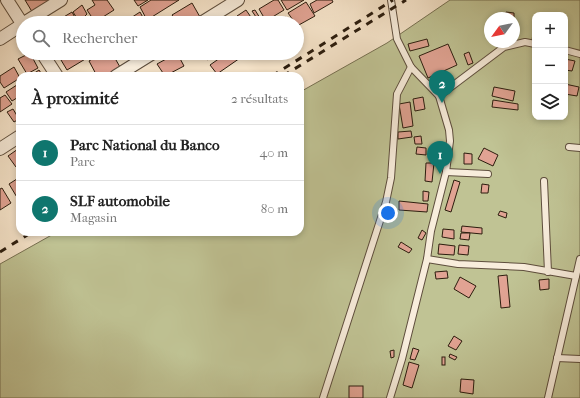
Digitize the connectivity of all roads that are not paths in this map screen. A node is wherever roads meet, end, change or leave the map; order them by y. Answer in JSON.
{"nodes":[{"id":1,"x":7,"y":0,"type":"edge"},
{"id":2,"x":62,"y":0,"type":"edge"},
{"id":3,"x":238,"y":0,"type":"edge"},
{"id":4,"x":391,"y":0,"type":"edge"},
{"id":5,"x":18,"y":16,"type":"edge"},
{"id":6,"x":36,"y":16,"type":"edge"},
{"id":7,"x":212,"y":16,"type":"edge"},
{"id":8,"x":16,"y":29,"type":"edge"},
{"id":9,"x":0,"y":39,"type":"edge"},
{"id":10,"x":532,"y":43,"type":"edge"},
{"id":11,"x":568,"y":51,"type":"edge"},
{"id":12,"x":580,"y":54,"type":"edge"},
{"id":13,"x":47,"y":60,"type":"edge"},
{"id":14,"x":142,"y":60,"type":"edge"},
{"id":15,"x":411,"y":67,"type":"junction"},
{"id":16,"x":54,"y":72,"type":"edge"},
{"id":17,"x":122,"y":72,"type":"edge"},
{"id":18,"x":439,"y":96,"type":"junction"},
{"id":19,"x":16,"y":139,"type":"edge"},
{"id":20,"x":569,"y":147,"type":"dead end"},
{"id":21,"x":580,"y":148,"type":"edge"},
{"id":22,"x":0,"y":149,"type":"edge"},
{"id":23,"x":446,"y":172,"type":"junction"},
{"id":24,"x":488,"y":174,"type":"dead end"},
{"id":25,"x":544,"y":181,"type":"dead end"},
{"id":26,"x":427,"y":259,"type":"junction"},
{"id":27,"x":580,"y":259,"type":"edge"},
{"id":28,"x":548,"y":272,"type":"junction"},
{"id":29,"x":576,"y":276,"type":"junction"},
{"id":30,"x":557,"y":358,"type":"junction"},
{"id":31,"x":580,"y":359,"type":"edge"},
{"id":32,"x":323,"y":398,"type":"edge"},
{"id":33,"x":390,"y":398,"type":"edge"},
{"id":34,"x":548,"y":398,"type":"edge"}],
"edges":[{"from":1,"to":5,"type":"street"},
{"from":2,"to":6,"type":"street"},
{"from":3,"to":7,"type":"street"},
{"from":4,"to":15,"type":"lane"},
{"from":8,"to":9,"type":"street"},
{"from":10,"to":18,"type":"lane"},
{"from":11,"to":12,"type":"lane"},
{"from":13,"to":16,"type":"street"},
{"from":14,"to":17,"type":"street"},
{"from":15,"to":18,"type":"lane"},
{"from":15,"to":32,"type":"lane"},
{"from":18,"to":23,"type":"lane"},
{"from":19,"to":22,"type":"street"},
{"from":20,"to":21,"type":"lane"},
{"from":23,"to":24,"type":"lane"},
{"from":23,"to":26,"type":"lane"},
{"from":25,"to":28,"type":"lane"},
{"from":26,"to":28,"type":"lane"},
{"from":26,"to":33,"type":"lane"},
{"from":27,"to":29,"type":"lane"},
{"from":28,"to":29,"type":"lane"},
{"from":29,"to":30,"type":"lane"},
{"from":30,"to":31,"type":"lane"},
{"from":30,"to":34,"type":"lane"}]}
